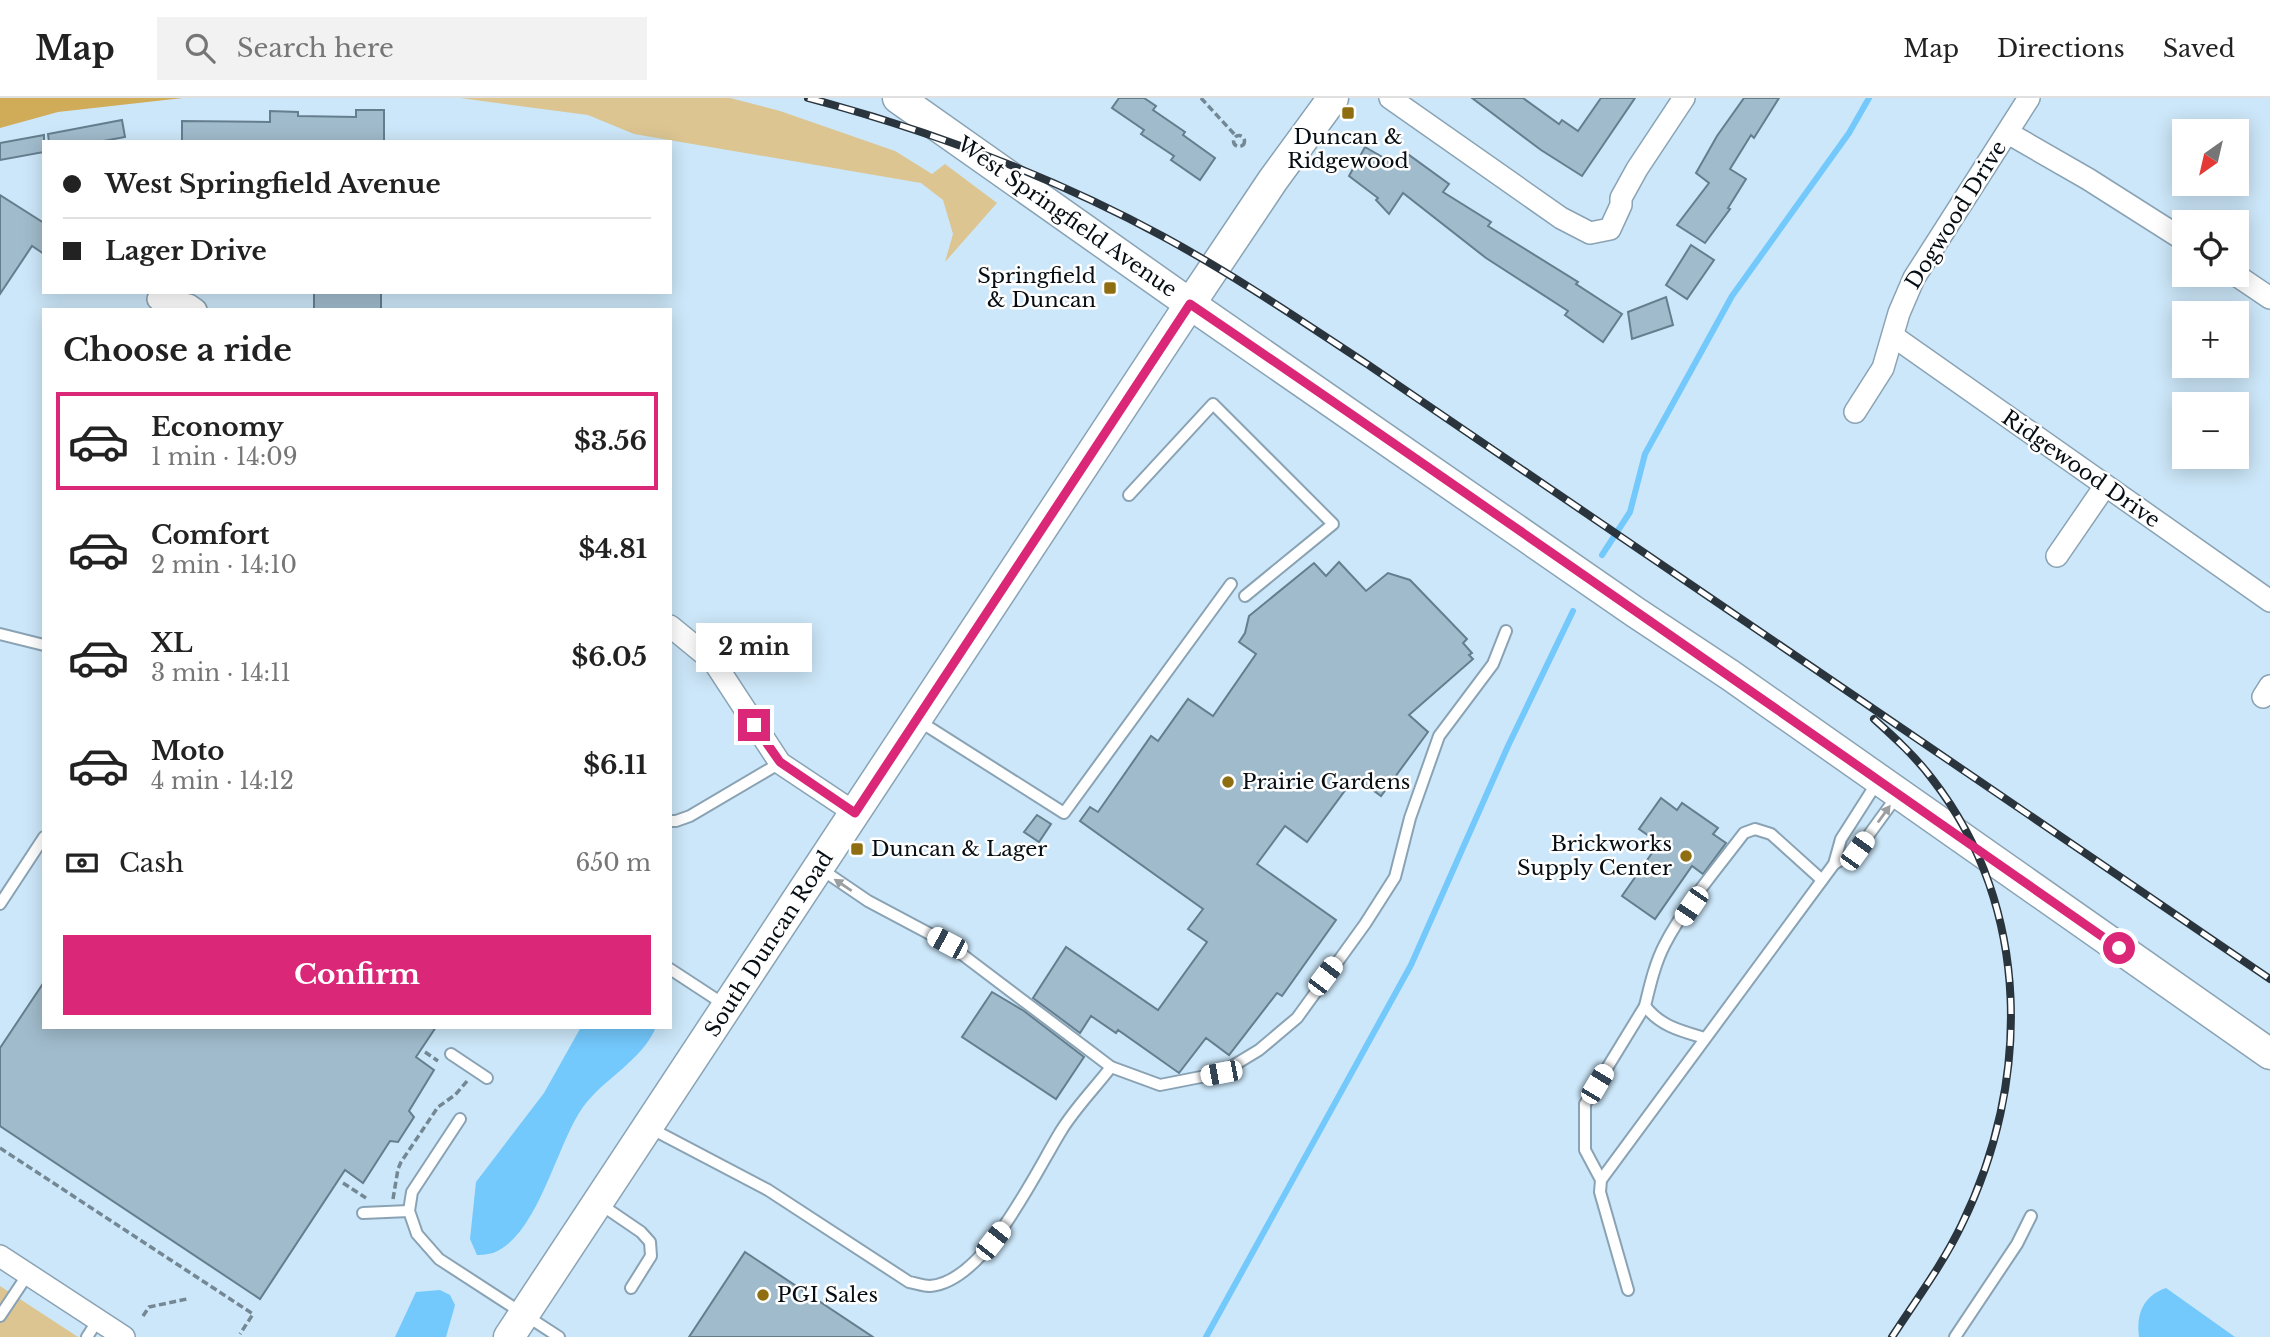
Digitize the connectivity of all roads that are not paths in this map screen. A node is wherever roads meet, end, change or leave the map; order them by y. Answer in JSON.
{"nodes":[{"id":1,"x":898,"y":98,"type":"edge"},
{"id":2,"x":1332,"y":98,"type":"edge"},
{"id":3,"x":1390,"y":98,"type":"edge"},
{"id":4,"x":1684,"y":98,"type":"edge"},
{"id":5,"x":2029,"y":98,"type":"edge"},
{"id":6,"x":2008,"y":133,"type":"junction"},
{"id":7,"x":2172,"y":233,"type":"edge"},
{"id":8,"x":2249,"y":284,"type":"edge"},
{"id":9,"x":2270,"y":298,"type":"edge"},
{"id":10,"x":158,"y":299,"type":"dead end"},
{"id":11,"x":1190,"y":304,"type":"junction"},
{"id":12,"x":194,"y":308,"type":"edge"},
{"id":13,"x":1893,"y":336,"type":"junction"},
{"id":14,"x":1855,"y":412,"type":"dead end"},
{"id":15,"x":2105,"y":486,"type":"junction"},
{"id":16,"x":1129,"y":495,"type":"dead end"},
{"id":17,"x":2057,"y":556,"type":"dead end"},
{"id":18,"x":1231,"y":584,"type":"dead end"},
{"id":19,"x":1245,"y":596,"type":"dead end"},
{"id":20,"x":2270,"y":601,"type":"edge"},
{"id":21,"x":672,"y":628,"type":"edge"},
{"id":22,"x":1506,"y":631,"type":"dead end"},
{"id":23,"x":0,"y":634,"type":"edge"},
{"id":24,"x":42,"y":644,"type":"edge"},
{"id":25,"x":917,"y":720,"type":"junction"},
{"id":26,"x":780,"y":762,"type":"junction"},
{"id":27,"x":1888,"y":788,"type":"junction"},
{"id":28,"x":855,"y":813,"type":"junction"},
{"id":29,"x":672,"y":821,"type":"edge"},
{"id":30,"x":42,"y":840,"type":"edge"},
{"id":31,"x":1833,"y":864,"type":"junction"},
{"id":32,"x":819,"y":868,"type":"junction"},
{"id":33,"x":1822,"y":880,"type":"junction"},
{"id":34,"x":0,"y":904,"type":"edge"},
{"id":35,"x":672,"y":970,"type":"edge"},
{"id":36,"x":728,"y":1006,"type":"junction"},
{"id":37,"x":1645,"y":1006,"type":"junction"},
{"id":38,"x":1705,"y":1038,"type":"junction"},
{"id":39,"x":451,"y":1054,"type":"dead end"},
{"id":40,"x":2270,"y":1054,"type":"edge"},
{"id":41,"x":1111,"y":1067,"type":"junction"},
{"id":42,"x":488,"y":1078,"type":"dead end"},
{"id":43,"x":460,"y":1119,"type":"dead end"},
{"id":44,"x":648,"y":1127,"type":"junction"},
{"id":45,"x":1601,"y":1180,"type":"junction"},
{"id":46,"x":598,"y":1203,"type":"junction"},
{"id":47,"x":409,"y":1212,"type":"junction"},
{"id":48,"x":363,"y":1213,"type":"dead end"},
{"id":49,"x":2031,"y":1216,"type":"dead end"},
{"id":50,"x":0,"y":1256,"type":"edge"},
{"id":51,"x":28,"y":1274,"type":"junction"},
{"id":52,"x":631,"y":1288,"type":"dead end"},
{"id":53,"x":1628,"y":1290,"type":"dead end"},
{"id":54,"x":0,"y":1316,"type":"edge"},
{"id":55,"x":516,"y":1326,"type":"edge"},
{"id":56,"x":93,"y":1329,"type":"edge"},
{"id":57,"x":124,"y":1337,"type":"edge"},
{"id":58,"x":559,"y":1337,"type":"edge"},
{"id":59,"x":1955,"y":1337,"type":"edge"}],
"edges":[{"from":1,"to":11,"type":"main road","name":"West Springfield Avenue"},
{"from":2,"to":11,"type":"main road","name":"South Duncan Road"},
{"from":3,"to":4,"type":"street"},
{"from":5,"to":6,"type":"street","name":"Dogwood Drive"},
{"from":6,"to":7,"type":"street"},
{"from":6,"to":13,"type":"street","name":"Dogwood Drive"},
{"from":8,"to":9,"type":"street"},
{"from":10,"to":12,"type":"street"},
{"from":11,"to":25,"type":"main road","name":"South Duncan Road"},
{"from":11,"to":27,"type":"main road","name":"West Springfield Avenue"},
{"from":13,"to":14,"type":"street","name":"Dogwood Drive"},
{"from":13,"to":15,"type":"street","name":"Ridgewood Drive"},
{"from":15,"to":17,"type":"street"},
{"from":15,"to":20,"type":"street","name":"Ridgewood Drive"},
{"from":16,"to":19,"type":"lane"},
{"from":18,"to":25,"type":"lane"},
{"from":21,"to":26,"type":"street"},
{"from":22,"to":41,"type":"lane"},
{"from":23,"to":24,"type":"lane"},
{"from":25,"to":28,"type":"main road","name":"South Duncan Road"},
{"from":26,"to":28,"type":"street"},
{"from":26,"to":29,"type":"lane"},
{"from":27,"to":31,"type":"lane"},
{"from":31,"to":27,"type":"lane","one_way":true},
{"from":27,"to":40,"type":"main road","name":"West Springfield Avenue"},
{"from":28,"to":32,"type":"main road","name":"South Duncan Road"},
{"from":30,"to":34,"type":"lane"},
{"from":31,"to":33,"type":"lane"},
{"from":32,"to":36,"type":"main road","name":"South Duncan Road"},
{"from":41,"to":32,"type":"lane","one_way":true},
{"from":33,"to":37,"type":"lane"},
{"from":33,"to":38,"type":"lane"},
{"from":35,"to":36,"type":"lane"},
{"from":36,"to":44,"type":"main road","name":"South Duncan Road"},
{"from":37,"to":38,"type":"lane"},
{"from":37,"to":45,"type":"lane"},
{"from":38,"to":45,"type":"lane"},
{"from":39,"to":42,"type":"lane"},
{"from":41,"to":44,"type":"lane"},
{"from":43,"to":47,"type":"lane"},
{"from":44,"to":46,"type":"main road","name":"South Duncan Road"},
{"from":45,"to":53,"type":"lane"},
{"from":46,"to":52,"type":"lane"},
{"from":46,"to":55,"type":"main road","name":"South Duncan Road"},
{"from":47,"to":48,"type":"lane"},
{"from":47,"to":55,"type":"lane"},
{"from":49,"to":59,"type":"lane"},
{"from":50,"to":51,"type":"street"},
{"from":51,"to":54,"type":"lane"},
{"from":51,"to":56,"type":"street"},
{"from":55,"to":58,"type":"lane"},
{"from":56,"to":57,"type":"street"}]}
